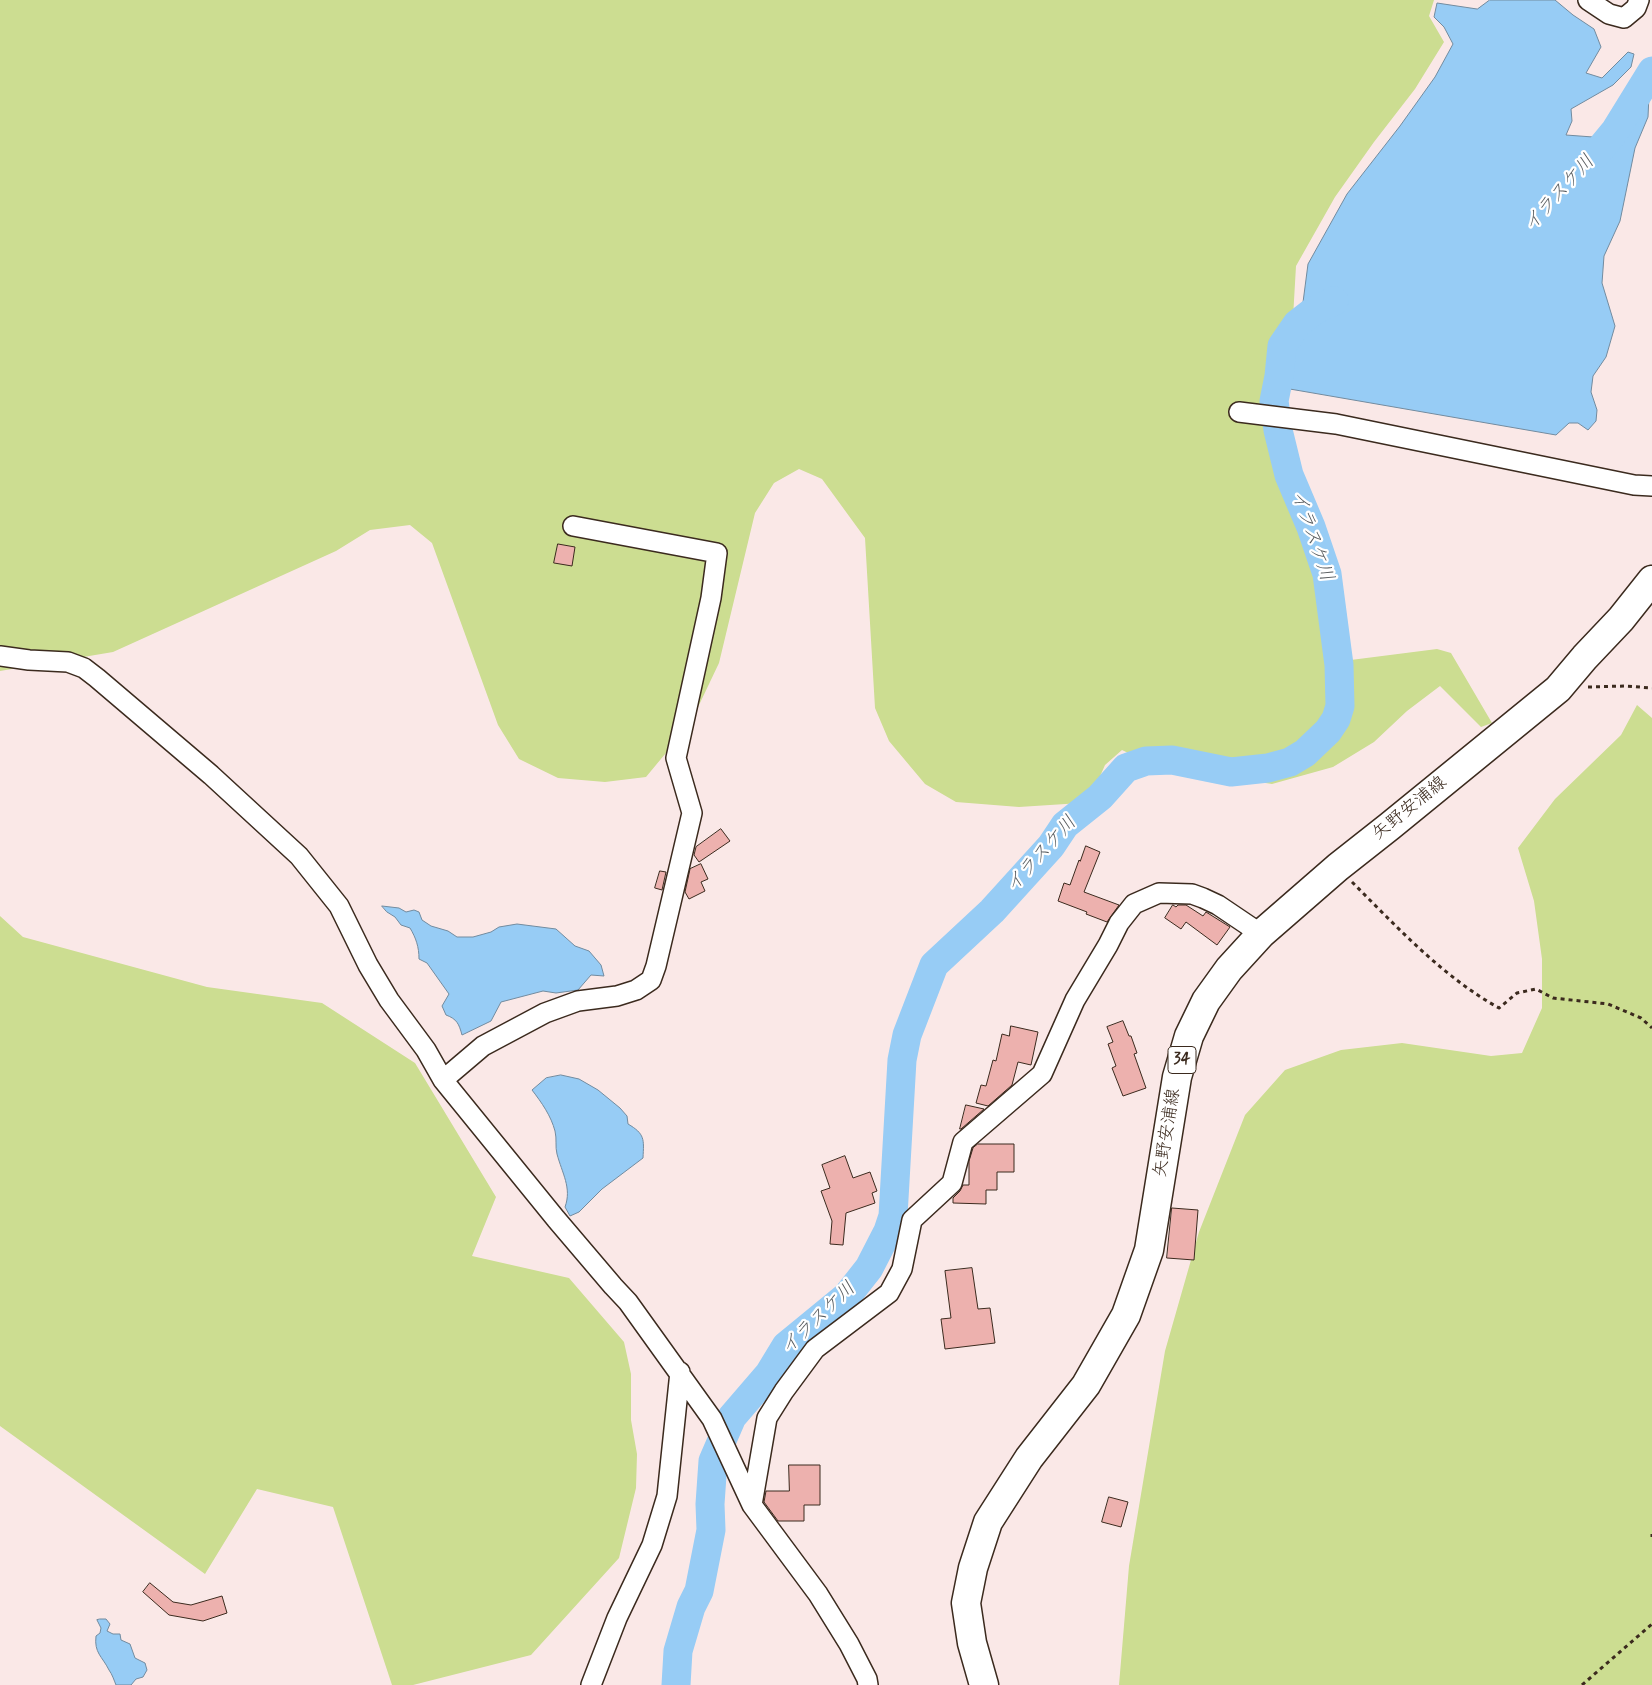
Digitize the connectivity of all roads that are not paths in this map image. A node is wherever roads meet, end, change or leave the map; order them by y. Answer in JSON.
{"nodes":[{"id":1,"x":1588,"y":0,"type":"edge"},
{"id":2,"x":1639,"y":0,"type":"edge"},
{"id":3,"x":1239,"y":412,"type":"dead end"},
{"id":4,"x":1652,"y":486,"type":"edge"},
{"id":5,"x":573,"y":526,"type":"dead end"},
{"id":6,"x":1652,"y":580,"type":"edge"},
{"id":7,"x":0,"y":656,"type":"edge"},
{"id":8,"x":1261,"y":934,"type":"junction"},
{"id":9,"x":443,"y":1080,"type":"junction"},
{"id":10,"x":680,"y":1372,"type":"junction"},
{"id":11,"x":752,"y":1504,"type":"junction"},
{"id":12,"x":591,"y":1685,"type":"edge"},
{"id":13,"x":868,"y":1685,"type":"edge"},
{"id":14,"x":984,"y":1685,"type":"edge"}],
"edges":[{"from":1,"to":2,"type":"street"},
{"from":3,"to":4,"type":"street"},
{"from":5,"to":9,"type":"street"},
{"from":6,"to":8,"type":"main road","name":"矢野安浦線","number":"34"},
{"from":7,"to":9,"type":"street"},
{"from":8,"to":11,"type":"street"},
{"from":8,"to":14,"type":"main road","name":"矢野安浦線","number":"34"},
{"from":9,"to":10,"type":"street"},
{"from":10,"to":11,"type":"street"},
{"from":10,"to":12,"type":"street"},
{"from":11,"to":13,"type":"street"}]}
